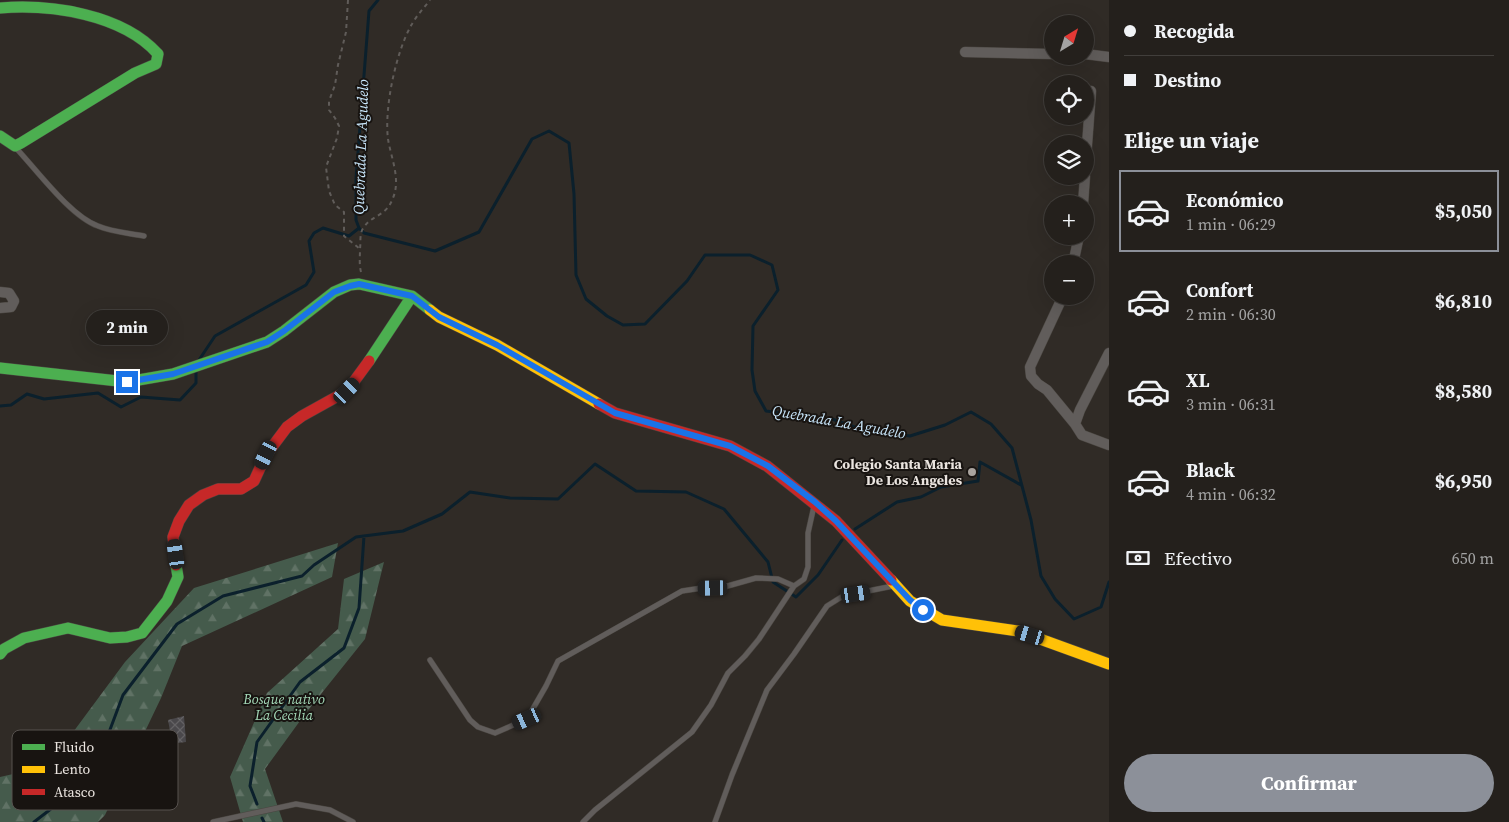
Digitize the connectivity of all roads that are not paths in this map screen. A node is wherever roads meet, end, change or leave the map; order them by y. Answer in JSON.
{"nodes":[{"id":1,"x":0,"y":8,"type":"edge"},
{"id":2,"x":965,"y":52,"type":"dead end"},
{"id":3,"x":1044,"y":54,"type":"edge"},
{"id":4,"x":1094,"y":55,"type":"edge"},
{"id":5,"x":1109,"y":57,"type":"edge"},
{"id":6,"x":0,"y":136,"type":"edge"},
{"id":7,"x":15,"y":146,"type":"junction"},
{"id":8,"x":144,"y":236,"type":"dead end"},
{"id":9,"x":0,"y":292,"type":"edge"},
{"id":10,"x":412,"y":296,"type":"junction"},
{"id":11,"x":1059,"y":305,"type":"edge"},
{"id":12,"x":0,"y":308,"type":"edge"},
{"id":13,"x":1109,"y":353,"type":"edge"},
{"id":14,"x":0,"y":368,"type":"edge"},
{"id":15,"x":1075,"y":424,"type":"junction"},
{"id":16,"x":1109,"y":446,"type":"edge"},
{"id":17,"x":815,"y":502,"type":"junction"},
{"id":18,"x":794,"y":586,"type":"junction"},
{"id":19,"x":896,"y":586,"type":"junction"},
{"id":20,"x":0,"y":654,"type":"edge"},
{"id":21,"x":430,"y":660,"type":"dead end"},
{"id":22,"x":1109,"y":664,"type":"edge"},
{"id":23,"x":716,"y":821,"type":"edge"},
{"id":24,"x":213,"y":822,"type":"edge"},
{"id":25,"x":353,"y":822,"type":"edge"},
{"id":26,"x":583,"y":822,"type":"edge"}],
"edges":[{"from":1,"to":7,"type":"street"},
{"from":2,"to":3,"type":"street"},
{"from":4,"to":5,"type":"street"},
{"from":6,"to":7,"type":"street"},
{"from":7,"to":8,"type":"lane"},
{"from":9,"to":12,"type":"street"},
{"from":10,"to":14,"type":"street"},
{"from":10,"to":17,"type":"street"},
{"from":10,"to":20,"type":"street"},
{"from":11,"to":15,"type":"street"},
{"from":13,"to":15,"type":"street"},
{"from":15,"to":16,"type":"street"},
{"from":17,"to":18,"type":"lane"},
{"from":17,"to":19,"type":"street"},
{"from":18,"to":21,"type":"lane"},
{"from":18,"to":26,"type":"lane"},
{"from":19,"to":22,"type":"street"},
{"from":19,"to":23,"type":"lane"},
{"from":24,"to":25,"type":"lane"}]}
